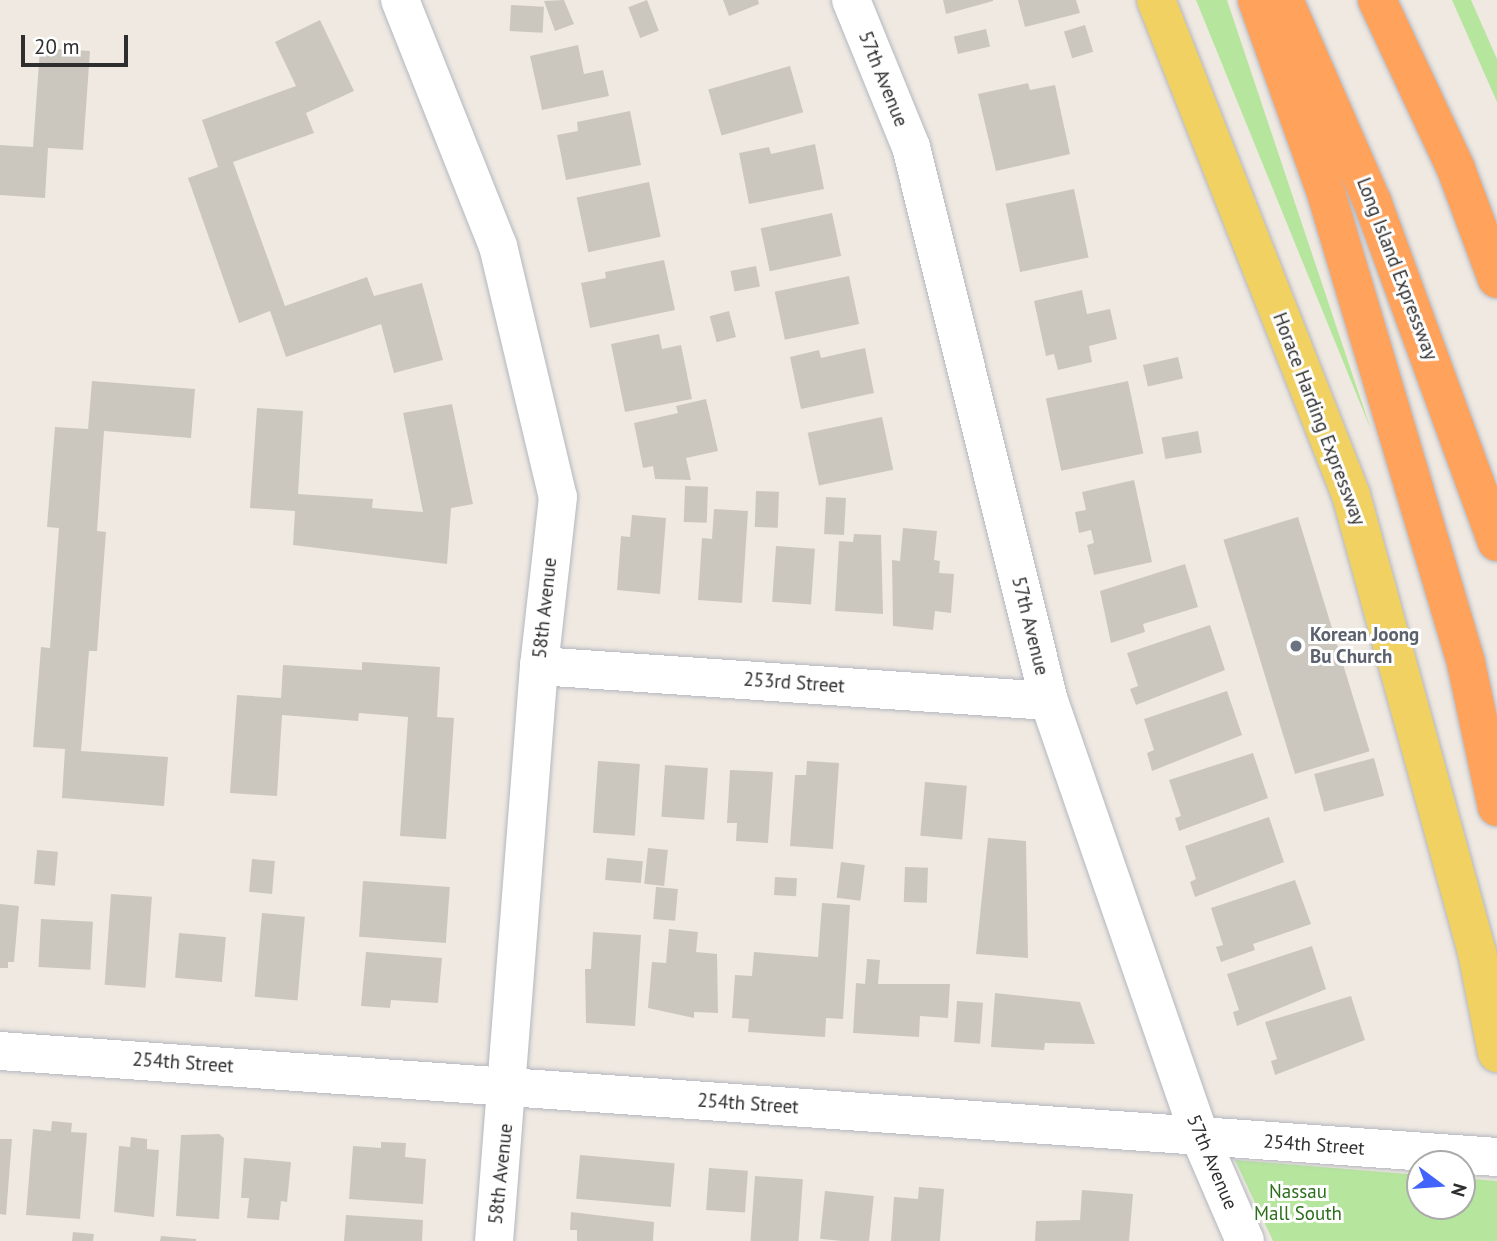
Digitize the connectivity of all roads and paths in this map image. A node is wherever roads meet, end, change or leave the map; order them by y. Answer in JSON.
{"nodes":[{"id":1,"x":400,"y":0,"type":"edge"},
{"id":2,"x":851,"y":0,"type":"edge"},
{"id":3,"x":1156,"y":0,"type":"edge"},
{"id":4,"x":1257,"y":0,"type":"edge"},
{"id":5,"x":1284,"y":0,"type":"edge"},
{"id":6,"x":1377,"y":0,"type":"edge"},
{"id":7,"x":1457,"y":169,"type":"junction"},
{"id":8,"x":1497,"y":251,"type":"edge"},
{"id":9,"x":1497,"y":279,"type":"edge"},
{"id":10,"x":1497,"y":542,"type":"edge"},
{"id":11,"x":539,"y":666,"type":"junction"},
{"id":12,"x":1049,"y":701,"type":"junction"},
{"id":13,"x":1497,"y":807,"type":"edge"},
{"id":14,"x":0,"y":1051,"type":"edge"},
{"id":15,"x":1497,"y":1053,"type":"edge"},
{"id":16,"x":510,"y":1086,"type":"junction"},
{"id":17,"x":1200,"y":1137,"type":"junction"},
{"id":18,"x":1497,"y":1157,"type":"edge"},
{"id":19,"x":494,"y":1241,"type":"edge"},
{"id":20,"x":1245,"y":1241,"type":"edge"}],
"edges":[{"from":1,"to":11,"type":"street","name":"58th Avenue"},
{"from":2,"to":12,"type":"street","name":"57th Avenue"},
{"from":3,"to":15,"type":"main road","name":"Horace Harding Expressway"},
{"from":4,"to":13,"type":"highway"},
{"from":5,"to":10,"type":"highway","name":"Long Island Expressway"},
{"from":6,"to":7,"type":"highway"},
{"from":7,"to":8,"type":"highway"},
{"from":7,"to":9,"type":"highway"},
{"from":11,"to":12,"type":"street","name":"253rd Street"},
{"from":11,"to":16,"type":"street","name":"58th Avenue"},
{"from":12,"to":17,"type":"street","name":"57th Avenue"},
{"from":14,"to":16,"type":"street","name":"254th Street"},
{"from":16,"to":17,"type":"street","name":"254th Street"},
{"from":16,"to":19,"type":"street","name":"58th Avenue"},
{"from":17,"to":18,"type":"street","name":"254th Street"},
{"from":17,"to":20,"type":"street","name":"57th Avenue"}]}
